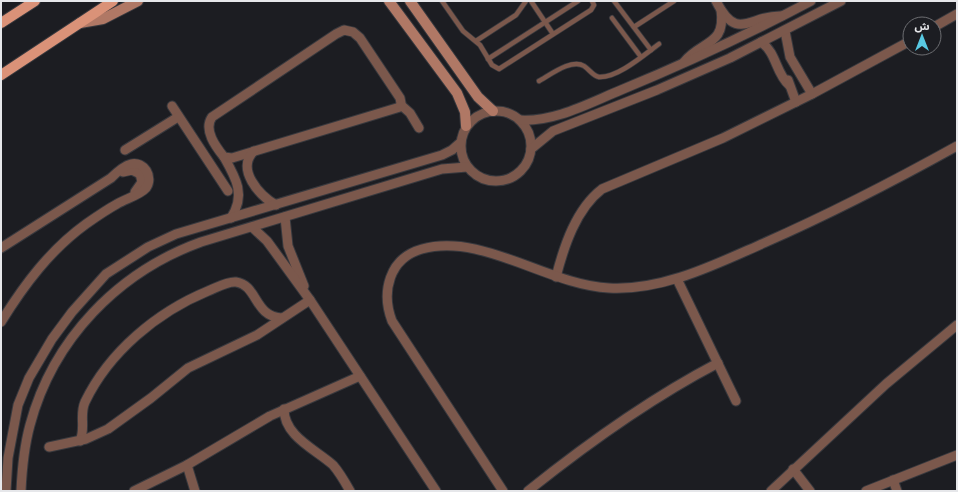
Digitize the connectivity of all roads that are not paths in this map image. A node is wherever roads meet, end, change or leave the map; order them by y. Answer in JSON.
{"nodes":[{"id":1,"x":35,"y":1,"type":"edge"},
{"id":2,"x":113,"y":1,"type":"edge"},
{"id":3,"x":138,"y":1,"type":"edge"},
{"id":4,"x":389,"y":1,"type":"edge"},
{"id":5,"x":410,"y":1,"type":"edge"},
{"id":6,"x":442,"y":1,"type":"edge"},
{"id":7,"x":526,"y":1,"type":"edge"},
{"id":8,"x":578,"y":1,"type":"edge"},
{"id":9,"x":592,"y":1,"type":"edge"},
{"id":10,"x":614,"y":1,"type":"edge"},
{"id":11,"x":674,"y":1,"type":"edge"},
{"id":12,"x":716,"y":1,"type":"edge"},
{"id":13,"x":811,"y":1,"type":"edge"},
{"id":14,"x":841,"y":1,"type":"edge"},
{"id":15,"x":534,"y":2,"type":"edge"},
{"id":16,"x":721,"y":10,"type":"junction"},
{"id":17,"x":957,"y":14,"type":"edge"},
{"id":18,"x":784,"y":16,"type":"junction"},
{"id":19,"x":612,"y":18,"type":"dead end"},
{"id":20,"x":545,"y":22,"type":"junction"},
{"id":21,"x":942,"y":22,"type":"edge"},
{"id":22,"x":1,"y":23,"type":"edge"},
{"id":23,"x":80,"y":23,"type":"junction"},
{"id":24,"x":634,"y":27,"type":"junction"},
{"id":25,"x":785,"y":30,"type":"junction"},
{"id":26,"x":553,"y":34,"type":"junction"},
{"id":27,"x":476,"y":41,"type":"junction"},
{"id":28,"x":762,"y":42,"type":"junction"},
{"id":29,"x":659,"y":44,"type":"dead end"},
{"id":30,"x":902,"y":45,"type":"edge"},
{"id":31,"x":651,"y":50,"type":"junction"},
{"id":32,"x":641,"y":57,"type":"junction"},
{"id":33,"x":488,"y":59,"type":"junction"},
{"id":34,"x":681,"y":65,"type":"junction"},
{"id":35,"x":1,"y":75,"type":"edge"},
{"id":36,"x":803,"y":77,"type":"junction"},
{"id":37,"x":539,"y":81,"type":"dead end"},
{"id":38,"x":789,"y":85,"type":"junction"},
{"id":39,"x":812,"y":94,"type":"junction"},
{"id":40,"x":796,"y":102,"type":"junction"},
{"id":41,"x":401,"y":105,"type":"junction"},
{"id":42,"x":172,"y":106,"type":"dead end"},
{"id":43,"x":493,"y":111,"type":"junction"},
{"id":44,"x":178,"y":117,"type":"junction"},
{"id":45,"x":520,"y":120,"type":"junction"},
{"id":46,"x":466,"y":126,"type":"junction"},
{"id":47,"x":419,"y":128,"type":"dead end"},
{"id":48,"x":460,"y":143,"type":"junction"},
{"id":49,"x":957,"y":146,"type":"edge"},
{"id":50,"x":531,"y":149,"type":"junction"},
{"id":51,"x":125,"y":150,"type":"dead end"},
{"id":52,"x":254,"y":151,"type":"junction"},
{"id":53,"x":224,"y":157,"type":"junction"},
{"id":54,"x":246,"y":163,"type":"junction"},
{"id":55,"x":467,"y":167,"type":"junction"},
{"id":56,"x":232,"y":170,"type":"junction"},
{"id":57,"x":219,"y":179,"type":"junction"},
{"id":58,"x":228,"y":191,"type":"dead end"},
{"id":59,"x":276,"y":205,"type":"junction"},
{"id":60,"x":286,"y":217,"type":"junction"},
{"id":61,"x":231,"y":218,"type":"junction"},
{"id":62,"x":252,"y":227,"type":"junction"},
{"id":63,"x":1,"y":248,"type":"edge"},
{"id":64,"x":556,"y":277,"type":"junction"},
{"id":65,"x":677,"y":279,"type":"junction"},
{"id":66,"x":310,"y":300,"type":"junction"},
{"id":67,"x":282,"y":318,"type":"junction"},
{"id":68,"x":1,"y":322,"type":"edge"},
{"id":69,"x":957,"y":325,"type":"edge"},
{"id":70,"x":718,"y":363,"type":"junction"},
{"id":71,"x":360,"y":376,"type":"junction"},
{"id":72,"x":736,"y":401,"type":"dead end"},
{"id":73,"x":284,"y":409,"type":"junction"},
{"id":74,"x":84,"y":424,"type":"junction"},
{"id":75,"x":98,"y":434,"type":"junction"},
{"id":76,"x":80,"y":441,"type":"junction"},
{"id":77,"x":49,"y":447,"type":"dead end"},
{"id":78,"x":9,"y":450,"type":"junction"},
{"id":79,"x":957,"y":455,"type":"edge"},
{"id":80,"x":1,"y":456,"type":"edge"},
{"id":81,"x":187,"y":465,"type":"junction"},
{"id":82,"x":793,"y":469,"type":"junction"},
{"id":83,"x":893,"y":480,"type":"junction"},
{"id":84,"x":146,"y":488,"type":"edge"},
{"id":85,"x":6,"y":489,"type":"edge"},
{"id":86,"x":879,"y":489,"type":"edge"},
{"id":87,"x":21,"y":491,"type":"edge"},
{"id":88,"x":134,"y":491,"type":"edge"},
{"id":89,"x":195,"y":491,"type":"edge"},
{"id":90,"x":350,"y":491,"type":"edge"},
{"id":91,"x":436,"y":491,"type":"edge"},
{"id":92,"x":503,"y":491,"type":"edge"},
{"id":93,"x":528,"y":491,"type":"edge"},
{"id":94,"x":771,"y":491,"type":"edge"},
{"id":95,"x":810,"y":491,"type":"edge"},
{"id":96,"x":866,"y":491,"type":"edge"},
{"id":97,"x":897,"y":491,"type":"edge"}],
"edges":[{"from":1,"to":22,"type":"main road"},
{"from":2,"to":23,"type":"main road"},
{"from":3,"to":23,"type":"street"},
{"from":4,"to":46,"type":"street"},
{"from":5,"to":43,"type":"street"},
{"from":6,"to":27,"type":"lane"},
{"from":7,"to":27,"type":"lane"},
{"from":8,"to":20,"type":"lane"},
{"from":9,"to":26,"type":"lane"},
{"from":10,"to":24,"type":"lane"},
{"from":11,"to":24,"type":"lane"},
{"from":12,"to":16,"type":"street"},
{"from":13,"to":18,"type":"street"},
{"from":14,"to":25,"type":"street"},
{"from":15,"to":20,"type":"lane"},
{"from":16,"to":18,"type":"street"},
{"from":16,"to":34,"type":"street"},
{"from":17,"to":21,"type":"street"},
{"from":18,"to":34,"type":"street"},
{"from":19,"to":32,"type":"lane"},
{"from":20,"to":26,"type":"lane"},
{"from":20,"to":33,"type":"lane"},
{"from":23,"to":35,"type":"main road"},
{"from":24,"to":31,"type":"lane"},
{"from":25,"to":28,"type":"street"},
{"from":25,"to":36,"type":"street"},
{"from":26,"to":33,"type":"lane"},
{"from":27,"to":33,"type":"lane"},
{"from":28,"to":38,"type":"street"},
{"from":28,"to":50,"type":"street"},
{"from":29,"to":31,"type":"lane"},
{"from":30,"to":39,"type":"street"},
{"from":31,"to":32,"type":"lane"},
{"from":32,"to":37,"type":"lane"},
{"from":34,"to":45,"type":"street"},
{"from":36,"to":38,"type":"street"},
{"from":36,"to":39,"type":"street"},
{"from":38,"to":40,"type":"street"},
{"from":39,"to":40,"type":"street"},
{"from":40,"to":64,"type":"street"},
{"from":41,"to":47,"type":"street"},
{"from":41,"to":52,"type":"street"},
{"from":41,"to":53,"type":"street"},
{"from":42,"to":44,"type":"street"},
{"from":43,"to":45,"type":"street"},
{"from":43,"to":46,"type":"street"},
{"from":44,"to":51,"type":"street"},
{"from":44,"to":57,"type":"street"},
{"from":45,"to":50,"type":"street"},
{"from":46,"to":48,"type":"street"},
{"from":48,"to":55,"type":"street"},
{"from":48,"to":59,"type":"street"},
{"from":49,"to":65,"type":"street"},
{"from":50,"to":55,"type":"street"},
{"from":52,"to":53,"type":"street"},
{"from":52,"to":54,"type":"street"},
{"from":53,"to":56,"type":"street"},
{"from":54,"to":56,"type":"street"},
{"from":54,"to":59,"type":"street"},
{"from":55,"to":60,"type":"street"},
{"from":56,"to":57,"type":"street"},
{"from":56,"to":61,"type":"street"},
{"from":57,"to":58,"type":"street"},
{"from":59,"to":61,"type":"street"},
{"from":60,"to":62,"type":"street"},
{"from":60,"to":66,"type":"street"},
{"from":61,"to":78,"type":"street"},
{"from":62,"to":66,"type":"street"},
{"from":62,"to":87,"type":"street"},
{"from":63,"to":68,"type":"street"},
{"from":64,"to":65,"type":"street"},
{"from":64,"to":92,"type":"street"},
{"from":65,"to":70,"type":"street"},
{"from":66,"to":67,"type":"street"},
{"from":66,"to":71,"type":"street"},
{"from":67,"to":74,"type":"street"},
{"from":67,"to":75,"type":"street"},
{"from":69,"to":82,"type":"street"},
{"from":70,"to":72,"type":"street"},
{"from":70,"to":93,"type":"street"},
{"from":71,"to":73,"type":"street"},
{"from":71,"to":91,"type":"street"},
{"from":73,"to":81,"type":"street"},
{"from":73,"to":90,"type":"street"},
{"from":74,"to":75,"type":"street"},
{"from":74,"to":76,"type":"street"},
{"from":75,"to":76,"type":"street"},
{"from":76,"to":77,"type":"street"},
{"from":78,"to":80,"type":"street"},
{"from":78,"to":85,"type":"street"},
{"from":79,"to":83,"type":"street"},
{"from":81,"to":84,"type":"street"},
{"from":81,"to":89,"type":"street"},
{"from":82,"to":94,"type":"street"},
{"from":82,"to":95,"type":"street"},
{"from":83,"to":86,"type":"street"},
{"from":83,"to":97,"type":"street"},
{"from":84,"to":88,"type":"street"},
{"from":86,"to":96,"type":"street"}]}
